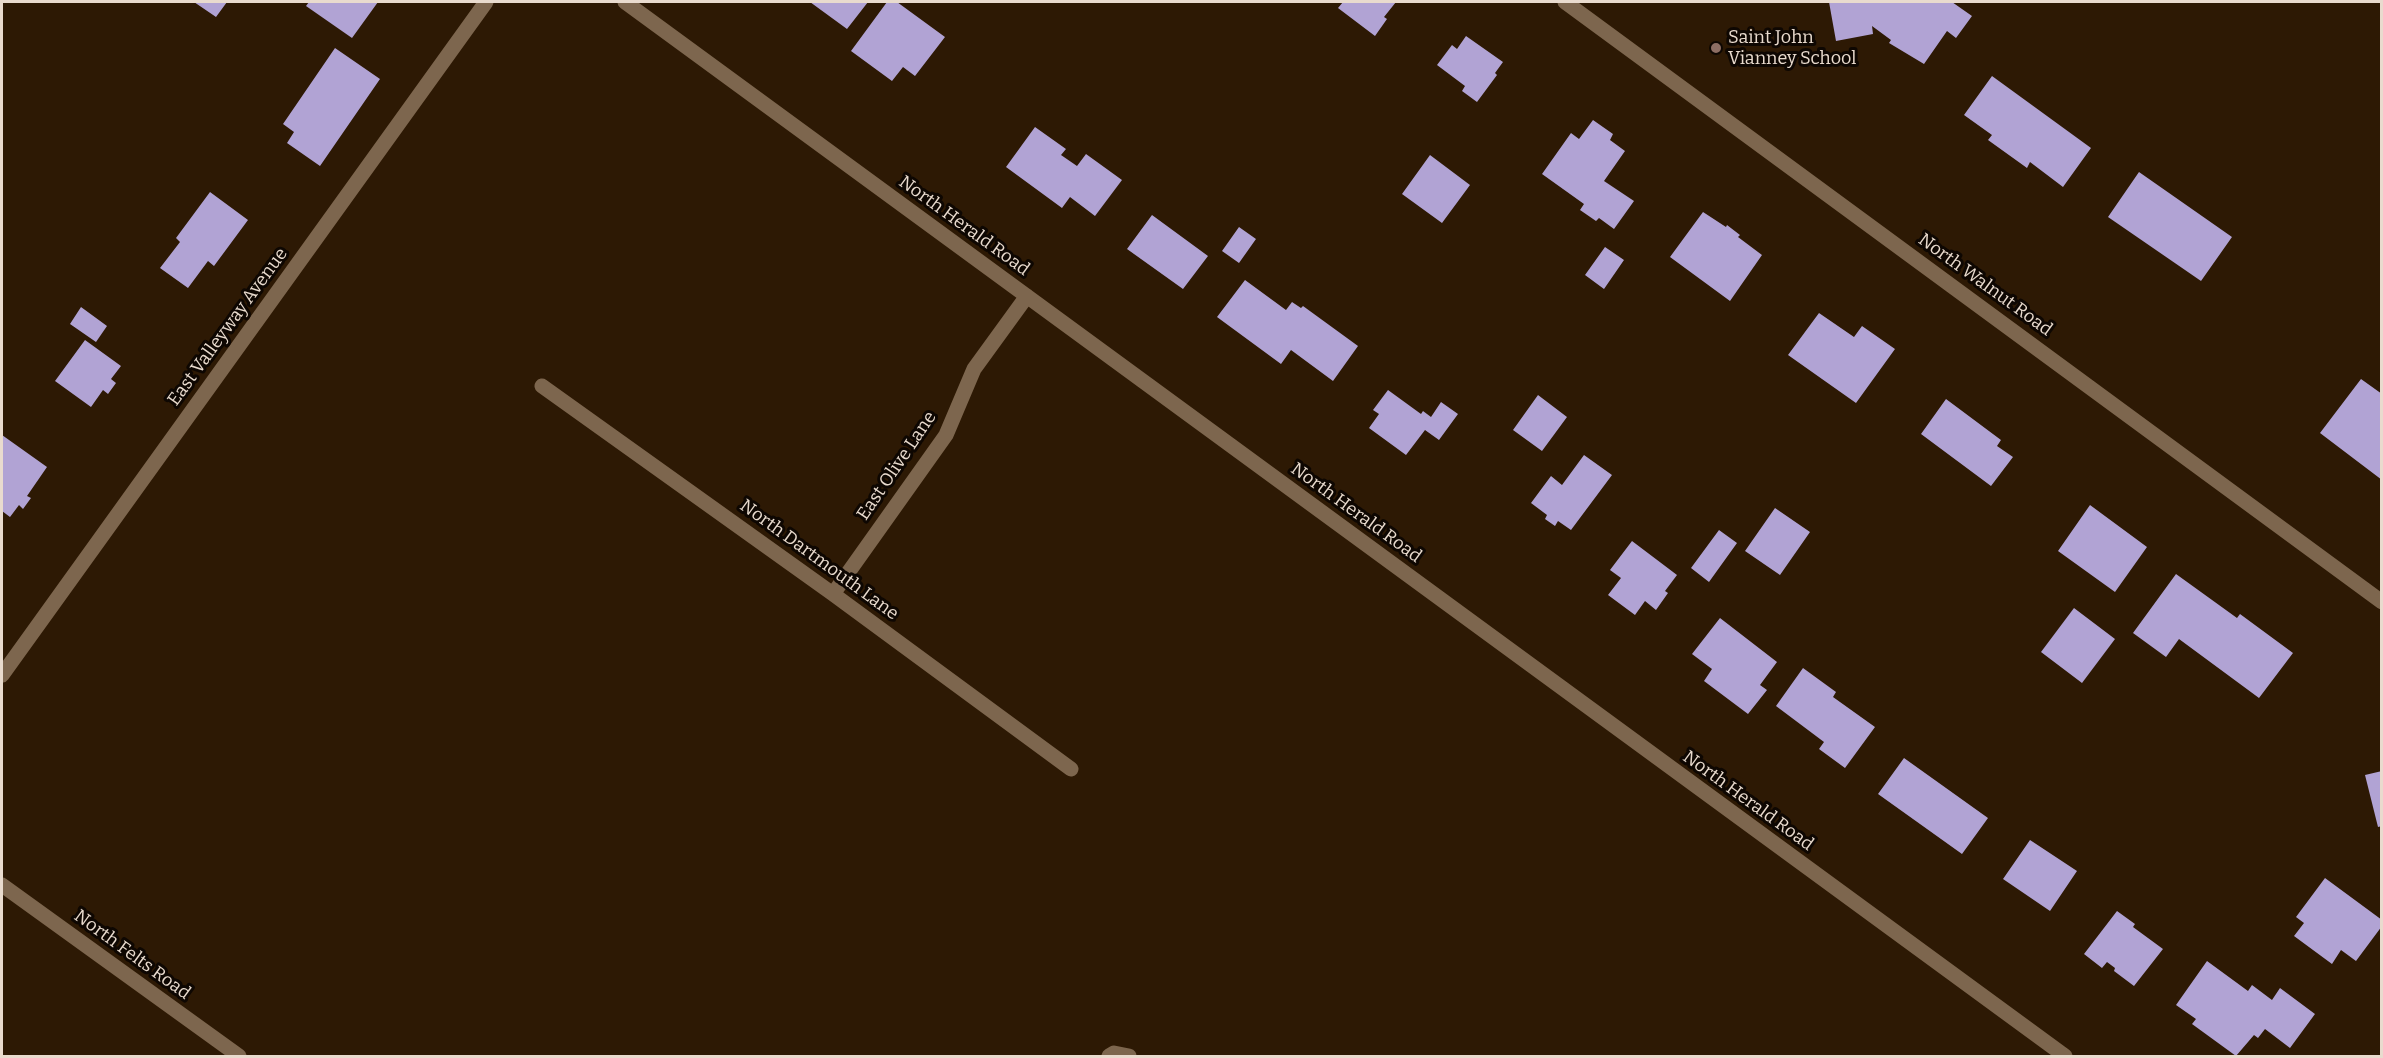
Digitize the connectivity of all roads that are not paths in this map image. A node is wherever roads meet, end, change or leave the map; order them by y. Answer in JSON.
{"nodes":[{"id":1,"x":486,"y":2,"type":"edge"},
{"id":2,"x":625,"y":2,"type":"edge"},
{"id":3,"x":1565,"y":2,"type":"edge"},
{"id":4,"x":1027,"y":296,"type":"junction"},
{"id":5,"x":542,"y":386,"type":"dead end"},
{"id":6,"x":833,"y":594,"type":"junction"},
{"id":7,"x":2382,"y":602,"type":"edge"},
{"id":8,"x":2,"y":675,"type":"edge"},
{"id":9,"x":1071,"y":769,"type":"dead end"},
{"id":10,"x":2,"y":885,"type":"edge"},
{"id":11,"x":1111,"y":1055,"type":"edge"},
{"id":12,"x":239,"y":1056,"type":"edge"},
{"id":13,"x":1129,"y":1056,"type":"edge"},
{"id":14,"x":2065,"y":1056,"type":"edge"}],
"edges":[{"from":1,"to":8,"type":"street","name":"East Valleyway Avenue"},
{"from":2,"to":4,"type":"street","name":"North Herald Road"},
{"from":3,"to":7,"type":"street","name":"North Walnut Road"},
{"from":4,"to":6,"type":"street","name":"East Olive Lane"},
{"from":4,"to":14,"type":"street","name":"North Herald Road"},
{"from":5,"to":6,"type":"street","name":"North Dartmouth Lane"},
{"from":6,"to":9,"type":"street","name":"North Dartmouth Lane"},
{"from":10,"to":12,"type":"street","name":"North Felts Road"},
{"from":11,"to":13,"type":"street"}]}
